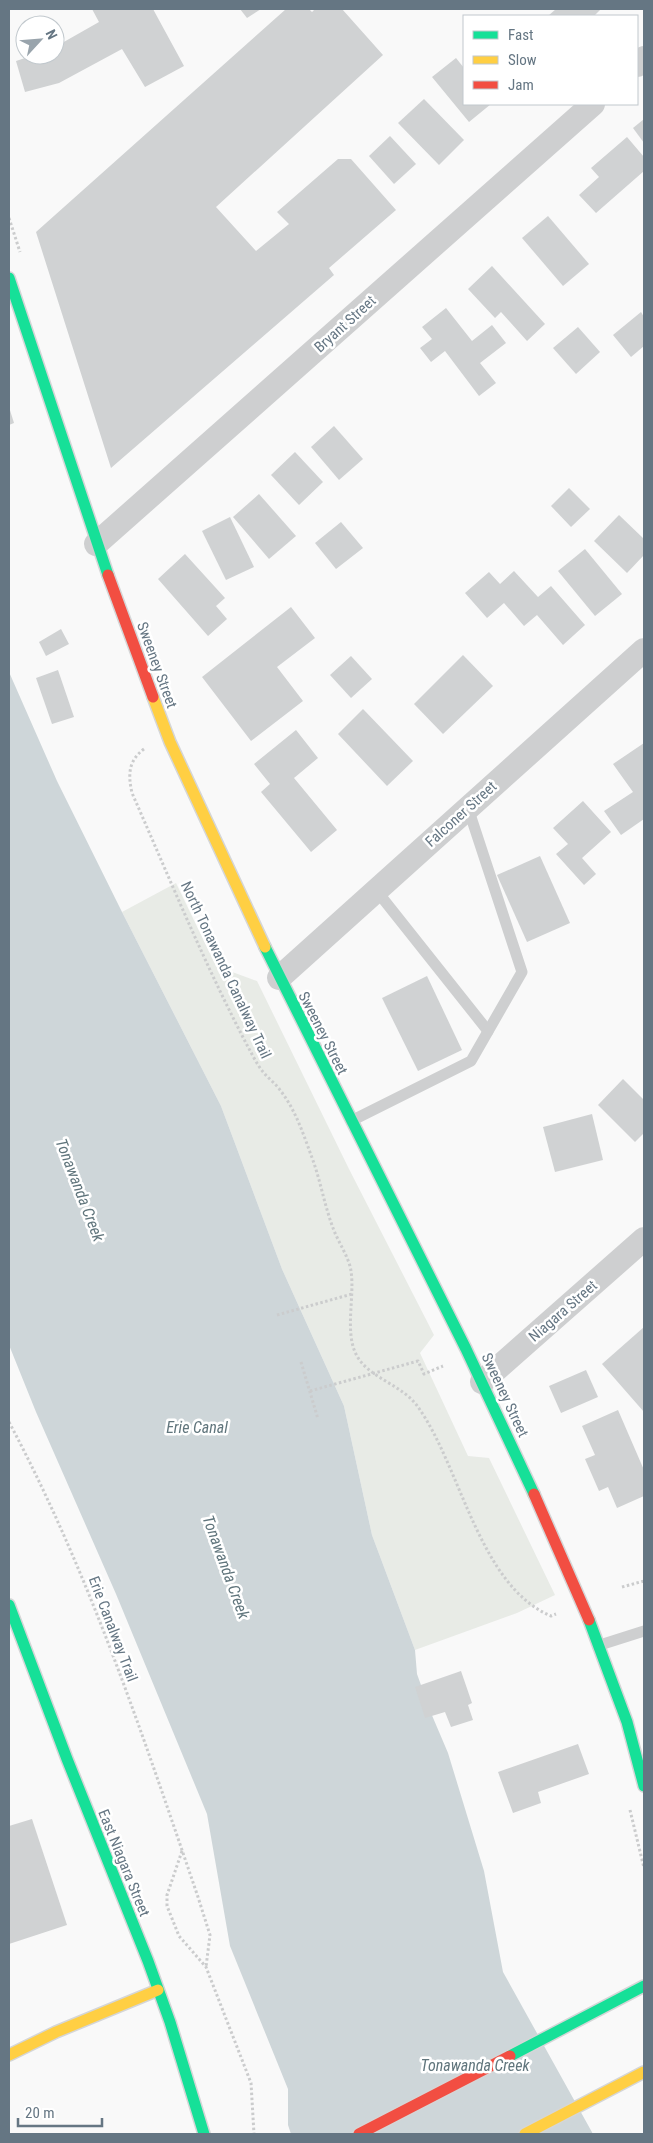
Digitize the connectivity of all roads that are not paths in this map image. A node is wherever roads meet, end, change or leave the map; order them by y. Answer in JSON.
{"nodes":[{"id":1,"x":592,"y":105,"type":"edge"},
{"id":2,"x":9,"y":278,"type":"edge"},
{"id":3,"x":96,"y":544,"type":"junction"},
{"id":4,"x":644,"y":650,"type":"edge"},
{"id":5,"x":468,"y":808,"type":"junction"},
{"id":6,"x":376,"y":890,"type":"junction"},
{"id":7,"x":279,"y":978,"type":"junction"},
{"id":8,"x":488,"y":1031,"type":"junction"},
{"id":9,"x":350,"y":1121,"type":"junction"},
{"id":10,"x":644,"y":1239,"type":"edge"},
{"id":11,"x":482,"y":1382,"type":"junction"},
{"id":12,"x":9,"y":1608,"type":"edge"},
{"id":13,"x":644,"y":1631,"type":"edge"},
{"id":14,"x":600,"y":1645,"type":"junction"},
{"id":15,"x":644,"y":1786,"type":"edge"},
{"id":16,"x":644,"y":1986,"type":"edge"},
{"id":17,"x":158,"y":1990,"type":"junction"},
{"id":18,"x":9,"y":2054,"type":"edge"},
{"id":19,"x":644,"y":2072,"type":"edge"},
{"id":20,"x":204,"y":2134,"type":"edge"},
{"id":21,"x":359,"y":2134,"type":"edge"},
{"id":22,"x":525,"y":2134,"type":"edge"}],
"edges":[{"from":1,"to":3,"type":"street","name":"Bryant Street"},
{"from":2,"to":3,"type":"street","name":"Sweeney Street"},
{"from":3,"to":7,"type":"street","name":"Sweeney Street"},
{"from":4,"to":5,"type":"street","name":"Falconer Street"},
{"from":5,"to":6,"type":"street","name":"Falconer Street"},
{"from":5,"to":8,"type":"lane"},
{"from":6,"to":7,"type":"street","name":"Falconer Street"},
{"from":6,"to":8,"type":"lane"},
{"from":7,"to":9,"type":"street","name":"Sweeney Street"},
{"from":8,"to":9,"type":"lane"},
{"from":9,"to":11,"type":"street","name":"Sweeney Street"},
{"from":10,"to":11,"type":"street","name":"Niagara Street"},
{"from":11,"to":14,"type":"street","name":"Sweeney Street"},
{"from":12,"to":17,"type":"street","name":"East Niagara Street"},
{"from":13,"to":14,"type":"lane"},
{"from":14,"to":15,"type":"street","name":"Sweeney Street"},
{"from":16,"to":21,"type":"street"},
{"from":17,"to":18,"type":"street"},
{"from":17,"to":20,"type":"street","name":"East Niagara Street"},
{"from":19,"to":22,"type":"street"}]}
